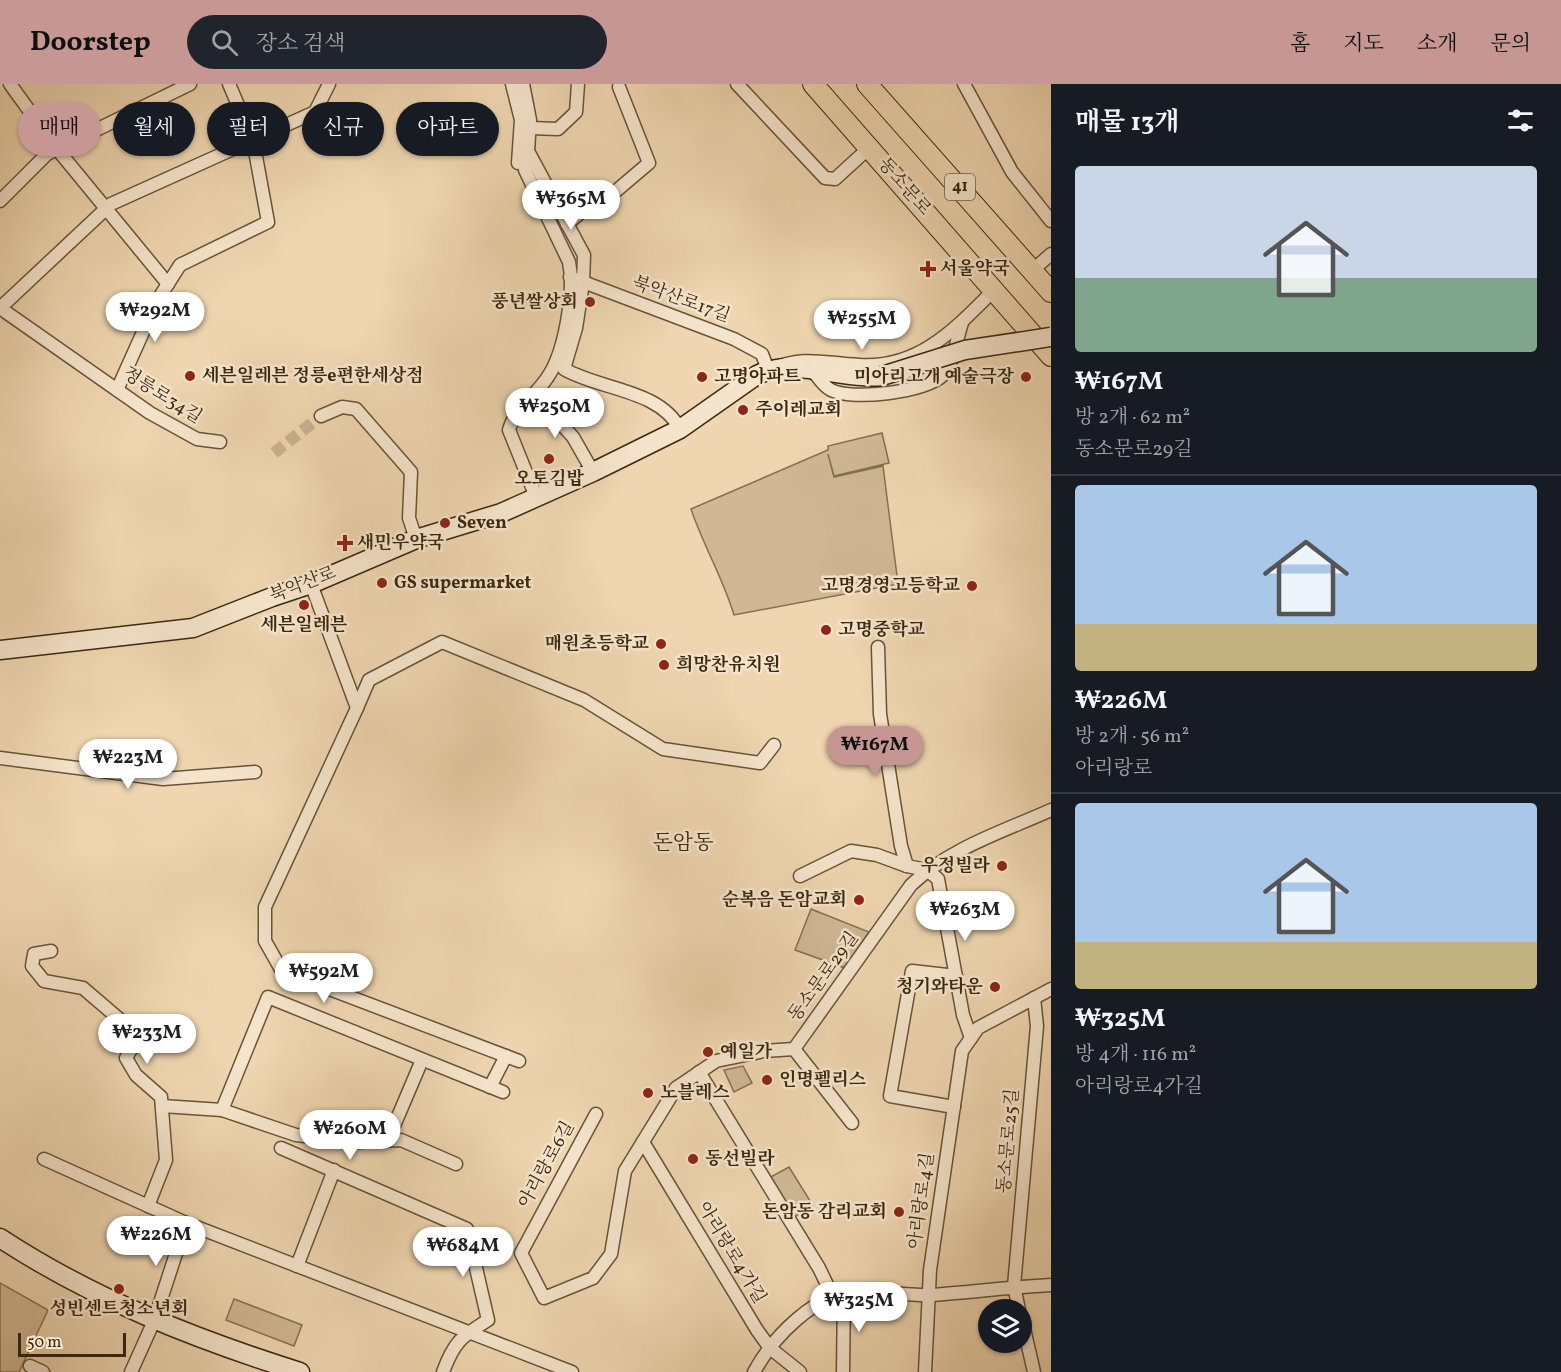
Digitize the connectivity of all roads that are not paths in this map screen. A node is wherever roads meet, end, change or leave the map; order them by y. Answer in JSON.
{"nodes":[{"id":1,"x":4,"y":84,"type":"edge"},
{"id":2,"x":10,"y":84,"type":"edge"},
{"id":3,"x":190,"y":84,"type":"edge"},
{"id":4,"x":229,"y":84,"type":"edge"},
{"id":5,"x":330,"y":84,"type":"edge"},
{"id":6,"x":512,"y":84,"type":"edge"},
{"id":7,"x":523,"y":84,"type":"edge"},
{"id":8,"x":578,"y":84,"type":"edge"},
{"id":9,"x":737,"y":84,"type":"edge"},
{"id":10,"x":813,"y":84,"type":"edge"},
{"id":11,"x":867,"y":84,"type":"edge"},
{"id":12,"x":964,"y":84,"type":"edge"},
{"id":13,"x":620,"y":85,"type":"edge"},
{"id":14,"x":0,"y":88,"type":"edge"},
{"id":15,"x":23,"y":102,"type":"edge"},
{"id":16,"x":237,"y":102,"type":"edge"},
{"id":17,"x":290,"y":123,"type":"edge"},
{"id":18,"x":101,"y":127,"type":"edge"},
{"id":19,"x":530,"y":128,"type":"junction"},
{"id":20,"x":528,"y":144,"type":"junction"},
{"id":21,"x":870,"y":147,"type":"junction"},
{"id":22,"x":45,"y":156,"type":"edge"},
{"id":23,"x":63,"y":156,"type":"edge"},
{"id":24,"x":219,"y":156,"type":"edge"},
{"id":25,"x":256,"y":156,"type":"edge"},
{"id":26,"x":535,"y":194,"type":"junction"},
{"id":27,"x":0,"y":201,"type":"edge"},
{"id":28,"x":105,"y":209,"type":"junction"},
{"id":29,"x":1051,"y":221,"type":"edge"},
{"id":30,"x":567,"y":225,"type":"junction"},
{"id":31,"x":1051,"y":254,"type":"edge"},
{"id":32,"x":1033,"y":270,"type":"junction"},
{"id":33,"x":570,"y":278,"type":"junction"},
{"id":34,"x":583,"y":283,"type":"junction"},
{"id":35,"x":168,"y":284,"type":"junction"},
{"id":36,"x":995,"y":289,"type":"junction"},
{"id":37,"x":1051,"y":292,"type":"edge"},
{"id":38,"x":0,"y":308,"type":"edge"},
{"id":39,"x":963,"y":321,"type":"junction"},
{"id":40,"x":1051,"y":337,"type":"edge"},
{"id":41,"x":931,"y":347,"type":"junction"},
{"id":42,"x":953,"y":351,"type":"junction"},
{"id":43,"x":1051,"y":356,"type":"edge"},
{"id":44,"x":768,"y":370,"type":"junction"},
{"id":45,"x":819,"y":372,"type":"junction"},
{"id":46,"x":117,"y":390,"type":"junction"},
{"id":47,"x":534,"y":394,"type":"junction"},
{"id":48,"x":321,"y":416,"type":"tunnel mouth"},
{"id":49,"x":680,"y":429,"type":"junction"},
{"id":50,"x":220,"y":442,"type":"dead end"},
{"id":51,"x":593,"y":472,"type":"junction"},
{"id":52,"x":536,"y":497,"type":"junction"},
{"id":53,"x":416,"y":539,"type":"junction"},
{"id":54,"x":311,"y":584,"type":"junction"},
{"id":55,"x":878,"y":647,"type":"dead end"},
{"id":56,"x":0,"y":650,"type":"edge"},
{"id":57,"x":357,"y":708,"type":"junction"},
{"id":58,"x":774,"y":745,"type":"dead end"},
{"id":59,"x":0,"y":758,"type":"edge"},
{"id":60,"x":255,"y":772,"type":"dead end"},
{"id":61,"x":1051,"y":810,"type":"edge"},
{"id":62,"x":907,"y":866,"type":"junction"},
{"id":63,"x":927,"y":870,"type":"junction"},
{"id":64,"x":800,"y":876,"type":"dead end"},
{"id":65,"x":51,"y":951,"type":"dead end"},
{"id":66,"x":956,"y":976,"type":"junction"},
{"id":67,"x":1051,"y":989,"type":"edge"},
{"id":68,"x":1034,"y":998,"type":"junction"},
{"id":69,"x":971,"y":1038,"type":"junction"},
{"id":70,"x":794,"y":1049,"type":"junction"},
{"id":71,"x":506,"y":1056,"type":"junction"},
{"id":72,"x":422,"y":1060,"type":"junction"},
{"id":73,"x":519,"y":1061,"type":"dead end"},
{"id":74,"x":699,"y":1072,"type":"junction"},
{"id":75,"x":490,"y":1087,"type":"junction"},
{"id":76,"x":503,"y":1092,"type":"dead end"},
{"id":77,"x":162,"y":1107,"type":"junction"},
{"id":78,"x":954,"y":1107,"type":"junction"},
{"id":79,"x":222,"y":1110,"type":"junction"},
{"id":80,"x":596,"y":1114,"type":"dead end"},
{"id":81,"x":852,"y":1123,"type":"dead end"},
{"id":82,"x":388,"y":1140,"type":"junction"},
{"id":83,"x":643,"y":1142,"type":"junction"},
{"id":84,"x":281,"y":1148,"type":"dead end"},
{"id":85,"x":44,"y":1159,"type":"dead end"},
{"id":86,"x":456,"y":1164,"type":"dead end"},
{"id":87,"x":334,"y":1170,"type":"junction"},
{"id":88,"x":148,"y":1206,"type":"junction"},
{"id":89,"x":186,"y":1223,"type":"junction"},
{"id":90,"x":0,"y":1238,"type":"edge"},
{"id":91,"x":297,"y":1266,"type":"junction"},
{"id":92,"x":1051,"y":1284,"type":"edge"},
{"id":93,"x":1014,"y":1286,"type":"junction"},
{"id":94,"x":838,"y":1295,"type":"junction"},
{"id":95,"x":930,"y":1295,"type":"junction"},
{"id":96,"x":544,"y":1298,"type":"joint"},
{"id":97,"x":1017,"y":1299,"type":"edge"},
{"id":98,"x":153,"y":1321,"type":"junction"},
{"id":99,"x":468,"y":1332,"type":"junction"},
{"id":100,"x":770,"y":1348,"type":"junction"},
{"id":101,"x":1030,"y":1353,"type":"edge"},
{"id":102,"x":30,"y":1366,"type":"dead end"},
{"id":103,"x":43,"y":1372,"type":"edge"},
{"id":104,"x":131,"y":1372,"type":"edge"},
{"id":105,"x":300,"y":1372,"type":"edge"},
{"id":106,"x":443,"y":1372,"type":"edge"},
{"id":107,"x":572,"y":1372,"type":"edge"},
{"id":108,"x":753,"y":1372,"type":"edge"},
{"id":109,"x":800,"y":1372,"type":"edge"},
{"id":110,"x":843,"y":1372,"type":"edge"},
{"id":111,"x":925,"y":1372,"type":"edge"},
{"id":112,"x":1034,"y":1372,"type":"edge"}],
"edges":[{"from":1,"to":14,"type":"street"},
{"from":2,"to":15,"type":"street"},
{"from":3,"to":18,"type":"street"},
{"from":4,"to":16,"type":"street"},
{"from":5,"to":17,"type":"street"},
{"from":6,"to":26,"type":"street"},
{"from":7,"to":19,"type":"street"},
{"from":8,"to":19,"type":"street"},
{"from":9,"to":21,"type":"street"},
{"from":10,"to":21,"type":"main road","name":"동소문로","number":"41"},
{"from":11,"to":32,"type":"main road","number":"41"},
{"from":12,"to":29,"type":"street"},
{"from":13,"to":30,"type":"street"},
{"from":19,"to":20,"type":"street"},
{"from":20,"to":26,"type":"street"},
{"from":20,"to":30,"type":"street"},
{"from":21,"to":36,"type":"main road","name":"동소문로","number":"41"},
{"from":22,"to":27,"type":"street"},
{"from":23,"to":28,"type":"street"},
{"from":24,"to":28,"type":"street"},
{"from":25,"to":35,"type":"street"},
{"from":26,"to":33,"type":"street"},
{"from":28,"to":35,"type":"street"},
{"from":28,"to":38,"type":"street"},
{"from":30,"to":34,"type":"street"},
{"from":31,"to":32,"type":"street"},
{"from":32,"to":37,"type":"main road","number":"41"},
{"from":33,"to":34,"type":"street","name":"북악산로17길"},
{"from":33,"to":47,"type":"street"},
{"from":34,"to":44,"type":"street","name":"북악산로17길"},
{"from":34,"to":49,"type":"street"},
{"from":35,"to":46,"type":"street"},
{"from":36,"to":39,"type":"street"},
{"from":36,"to":43,"type":"main road","name":"동소문로","number":"41"},
{"from":38,"to":46,"type":"street","name":"정릉로34길"},
{"from":39,"to":41,"type":"street"},
{"from":39,"to":42,"type":"street"},
{"from":40,"to":45,"type":"street","bridge":true},
{"from":41,"to":42,"type":"street"},
{"from":41,"to":44,"type":"street"},
{"from":42,"to":45,"type":"street"},
{"from":44,"to":45,"type":"street"},
{"from":44,"to":49,"type":"street","name":"북악산로"},
{"from":46,"to":50,"type":"street","name":"정릉로34길"},
{"from":47,"to":51,"type":"street"},
{"from":47,"to":52,"type":"street"},
{"from":48,"to":53,"type":"street"},
{"from":49,"to":51,"type":"street","name":"북악산로"},
{"from":51,"to":52,"type":"street","name":"북악산로"},
{"from":52,"to":53,"type":"street","name":"북악산로"},
{"from":53,"to":54,"type":"street","name":"북악산로"},
{"from":54,"to":56,"type":"street","name":"북악산로"},
{"from":54,"to":57,"type":"street"},
{"from":55,"to":62,"type":"street"},
{"from":57,"to":58,"type":"street"},
{"from":57,"to":71,"type":"street"},
{"from":59,"to":60,"type":"street"},
{"from":61,"to":63,"type":"street","name":"동소문로29길"},
{"from":62,"to":63,"type":"street"},
{"from":62,"to":64,"type":"street"},
{"from":63,"to":66,"type":"street"},
{"from":63,"to":70,"type":"street","name":"동소문로29길"},
{"from":65,"to":77,"type":"street"},
{"from":66,"to":69,"type":"street"},
{"from":66,"to":78,"type":"street"},
{"from":67,"to":68,"type":"street","name":"아리랑로4길"},
{"from":68,"to":69,"type":"street","name":"아리랑로4길"},
{"from":68,"to":93,"type":"street","name":"동소문로25길"},
{"from":69,"to":78,"type":"street","name":"아리랑로4길"},
{"from":70,"to":74,"type":"street","name":"동소문로29길"},
{"from":70,"to":81,"type":"street","name":"동소문로29길"},
{"from":71,"to":73,"type":"street"},
{"from":71,"to":75,"type":"street"},
{"from":72,"to":75,"type":"street"},
{"from":72,"to":79,"type":"street"},
{"from":72,"to":82,"type":"street"},
{"from":74,"to":83,"type":"street","name":"동소문로29길"},
{"from":74,"to":94,"type":"street"},
{"from":75,"to":76,"type":"street"},
{"from":77,"to":79,"type":"street"},
{"from":77,"to":88,"type":"street"},
{"from":78,"to":95,"type":"street","name":"아리랑로4길"},
{"from":79,"to":82,"type":"street"},
{"from":80,"to":96,"type":"street","name":"아리랑로6길"},
{"from":82,"to":86,"type":"street"},
{"from":83,"to":96,"type":"street","name":"동소문로29길"},
{"from":83,"to":100,"type":"street","name":"아리랑로4가길"},
{"from":84,"to":87,"type":"street"},
{"from":85,"to":88,"type":"street"},
{"from":87,"to":91,"type":"street"},
{"from":87,"to":99,"type":"street"},
{"from":88,"to":89,"type":"street"},
{"from":89,"to":91,"type":"street"},
{"from":89,"to":98,"type":"street"},
{"from":90,"to":98,"type":"street"},
{"from":91,"to":99,"type":"street"},
{"from":92,"to":93,"type":"street"},
{"from":93,"to":95,"type":"street"},
{"from":93,"to":97,"type":"street","name":"동소문로25길"},
{"from":94,"to":95,"type":"street"},
{"from":94,"to":100,"type":"street"},
{"from":94,"to":110,"type":"street"},
{"from":95,"to":111,"type":"street","name":"아리랑로4길"},
{"from":98,"to":104,"type":"street"},
{"from":98,"to":105,"type":"street"},
{"from":99,"to":106,"type":"street"},
{"from":99,"to":107,"type":"street"},
{"from":100,"to":108,"type":"street"},
{"from":100,"to":109,"type":"street","name":"아리랑로4가길"},
{"from":101,"to":112,"type":"street"},
{"from":102,"to":103,"type":"street"}]}
